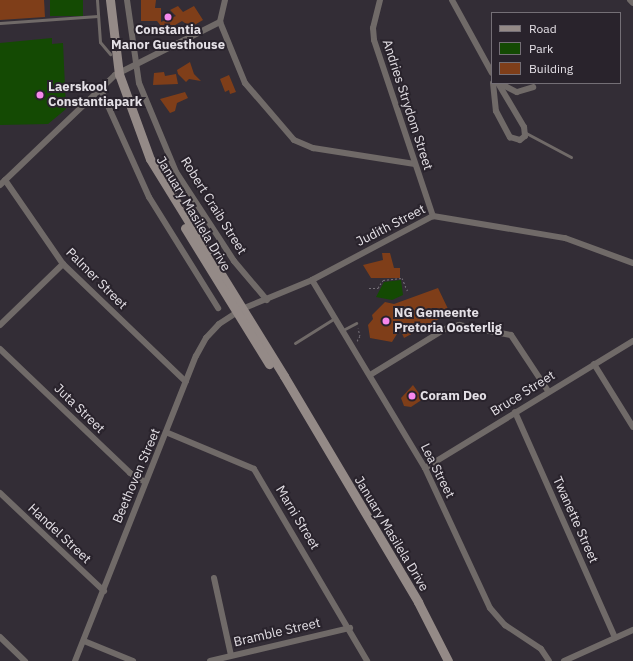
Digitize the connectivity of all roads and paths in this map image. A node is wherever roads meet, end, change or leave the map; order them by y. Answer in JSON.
{"nodes":[{"id":1,"x":97,"y":0,"type":"edge"},
{"id":2,"x":105,"y":0,"type":"edge"},
{"id":3,"x":110,"y":0,"type":"edge"},
{"id":4,"x":128,"y":0,"type":"edge"},
{"id":5,"x":225,"y":0,"type":"edge"},
{"id":6,"x":380,"y":0,"type":"edge"},
{"id":7,"x":452,"y":0,"type":"edge"},
{"id":8,"x":630,"y":0,"type":"edge"},
{"id":9,"x":633,"y":3,"type":"edge"},
{"id":10,"x":98,"y":16,"type":"junction"},
{"id":11,"x":220,"y":22,"type":"junction"},
{"id":12,"x":0,"y":23,"type":"edge"},
{"id":13,"x":110,"y":54,"type":"junction"},
{"id":14,"x":136,"y":64,"type":"junction"},
{"id":15,"x":491,"y":71,"type":"edge"},
{"id":16,"x":117,"y":75,"type":"junction"},
{"id":17,"x":493,"y":84,"type":"edge"},
{"id":18,"x":500,"y":84,"type":"edge"},
{"id":19,"x":501,"y":84,"type":"edge"},
{"id":20,"x":533,"y":87,"type":"dead end"},
{"id":21,"x":100,"y":88,"type":"junction"},
{"id":22,"x":526,"y":133,"type":"junction"},
{"id":23,"x":571,"y":156,"type":"dead end"},
{"id":24,"x":415,"y":164,"type":"junction"},
{"id":25,"x":2,"y":182,"type":"edge"},
{"id":26,"x":433,"y":216,"type":"junction"},
{"id":27,"x":633,"y":263,"type":"edge"},
{"id":28,"x":63,"y":264,"type":"junction"},
{"id":29,"x":312,"y":280,"type":"junction"},
{"id":30,"x":369,"y":288,"type":"dead end"},
{"id":31,"x":408,"y":292,"type":"dead end"},
{"id":32,"x":267,"y":300,"type":"junction"},
{"id":33,"x":218,"y":308,"type":"dead end"},
{"id":34,"x":239,"y":311,"type":"junction"},
{"id":35,"x":335,"y":318,"type":"junction"},
{"id":36,"x":356,"y":323,"type":"joint"},
{"id":37,"x":0,"y":325,"type":"edge"},
{"id":38,"x":342,"y":331,"type":"junction"},
{"id":39,"x":633,"y":341,"type":"edge"},
{"id":40,"x":295,"y":343,"type":"dead end"},
{"id":41,"x":351,"y":345,"type":"junction"},
{"id":42,"x":0,"y":349,"type":"edge"},
{"id":43,"x":594,"y":364,"type":"junction"},
{"id":44,"x":370,"y":375,"type":"junction"},
{"id":45,"x":186,"y":382,"type":"junction"},
{"id":46,"x":548,"y":392,"type":"junction"},
{"id":47,"x":515,"y":412,"type":"junction"},
{"id":48,"x":633,"y":427,"type":"edge"},
{"id":49,"x":168,"y":433,"type":"junction"},
{"id":50,"x":425,"y":468,"type":"junction"},
{"id":51,"x":145,"y":482,"type":"junction"},
{"id":52,"x":0,"y":493,"type":"edge"},
{"id":53,"x":214,"y":578,"type":"dead end"},
{"id":54,"x":104,"y":591,"type":"junction"},
{"id":55,"x":350,"y":628,"type":"junction"},
{"id":56,"x":633,"y":630,"type":"edge"},
{"id":57,"x":0,"y":637,"type":"edge"},
{"id":58,"x":615,"y":638,"type":"junction"},
{"id":59,"x":84,"y":641,"type":"junction"},
{"id":60,"x":231,"y":656,"type":"junction"},
{"id":61,"x":26,"y":661,"type":"edge"},
{"id":62,"x":75,"y":661,"type":"edge"},
{"id":63,"x":133,"y":661,"type":"edge"},
{"id":64,"x":210,"y":661,"type":"edge"},
{"id":65,"x":367,"y":661,"type":"edge"},
{"id":66,"x":448,"y":661,"type":"edge"},
{"id":67,"x":550,"y":661,"type":"edge"},
{"id":68,"x":564,"y":661,"type":"edge"}],
"edges":[{"from":1,"to":10,"type":"lane"},
{"from":2,"to":13,"type":"main road","name":"January Masilela Drive"},
{"from":3,"to":16,"type":"main road","name":"January Masilela Drive"},
{"from":4,"to":14,"type":"street","name":"Robert Craib Street"},
{"from":5,"to":11,"type":"street"},
{"from":6,"to":24,"type":"street","name":"Andries Strydom Street"},
{"from":7,"to":15,"type":"street"},
{"from":8,"to":9,"type":"street"},
{"from":10,"to":12,"type":"lane"},
{"from":10,"to":13,"type":"lane"},
{"from":11,"to":14,"type":"street"},
{"from":11,"to":24,"type":"street"},
{"from":13,"to":16,"type":"main road","name":"January Masilela Drive"},
{"from":14,"to":16,"type":"street"},
{"from":14,"to":32,"type":"street","name":"Robert Craib Street"},
{"from":16,"to":21,"type":"street"},
{"from":16,"to":34,"type":"main road","name":"January Masilela Drive"},
{"from":17,"to":22,"type":"street"},
{"from":18,"to":22,"type":"street"},
{"from":19,"to":20,"type":"street"},
{"from":21,"to":25,"type":"street"},
{"from":21,"to":33,"type":"street"},
{"from":22,"to":23,"type":"lane"},
{"from":24,"to":26,"type":"street","name":"Andries Strydom Street"},
{"from":25,"to":28,"type":"street","name":"Palmer Street"},
{"from":26,"to":27,"type":"street","name":"Judith Street"},
{"from":26,"to":29,"type":"street","name":"Judith Street"},
{"from":28,"to":37,"type":"street"},
{"from":28,"to":45,"type":"street","name":"Palmer Street"},
{"from":29,"to":32,"type":"street","name":"Judith Street"},
{"from":29,"to":35,"type":"street","name":"Lea Street"},
{"from":30,"to":31,"type":"path"},
{"from":32,"to":34,"type":"street","name":"Judith Street"},
{"from":34,"to":45,"type":"street","name":"Beethoven Street"},
{"from":34,"to":66,"type":"main road","name":"January Masilela Drive"},
{"from":35,"to":38,"type":"street","name":"Lea Street"},
{"from":35,"to":40,"type":"lane"},
{"from":36,"to":38,"type":"lane"},
{"from":36,"to":41,"type":"path"},
{"from":38,"to":41,"type":"street","name":"Lea Street"},
{"from":39,"to":43,"type":"street","name":"Bruce Street"},
{"from":41,"to":44,"type":"street","name":"Lea Street"},
{"from":42,"to":51,"type":"street","name":"Juta Street"},
{"from":43,"to":46,"type":"street","name":"Bruce Street"},
{"from":43,"to":48,"type":"street"},
{"from":44,"to":46,"type":"street"},
{"from":44,"to":50,"type":"street","name":"Lea Street"},
{"from":45,"to":49,"type":"street","name":"Beethoven Street"},
{"from":46,"to":47,"type":"street","name":"Bruce Street"},
{"from":47,"to":50,"type":"street","name":"Bruce Street"},
{"from":47,"to":58,"type":"street","name":"Twanette Street"},
{"from":49,"to":51,"type":"street","name":"Beethoven Street"},
{"from":49,"to":55,"type":"street","name":"Marni Street"},
{"from":50,"to":67,"type":"street","name":"Lea Street"},
{"from":51,"to":54,"type":"street","name":"Beethoven Street"},
{"from":52,"to":54,"type":"street","name":"Handel Street"},
{"from":53,"to":60,"type":"street"},
{"from":54,"to":59,"type":"street","name":"Beethoven Street"},
{"from":55,"to":60,"type":"street","name":"Bramble Street"},
{"from":55,"to":65,"type":"street","name":"Marni Street"},
{"from":56,"to":58,"type":"street"},
{"from":57,"to":61,"type":"street"},
{"from":58,"to":68,"type":"street"},
{"from":59,"to":62,"type":"street","name":"Beethoven Street"},
{"from":59,"to":63,"type":"street"},
{"from":60,"to":64,"type":"street","name":"Bramble Street"}]}
